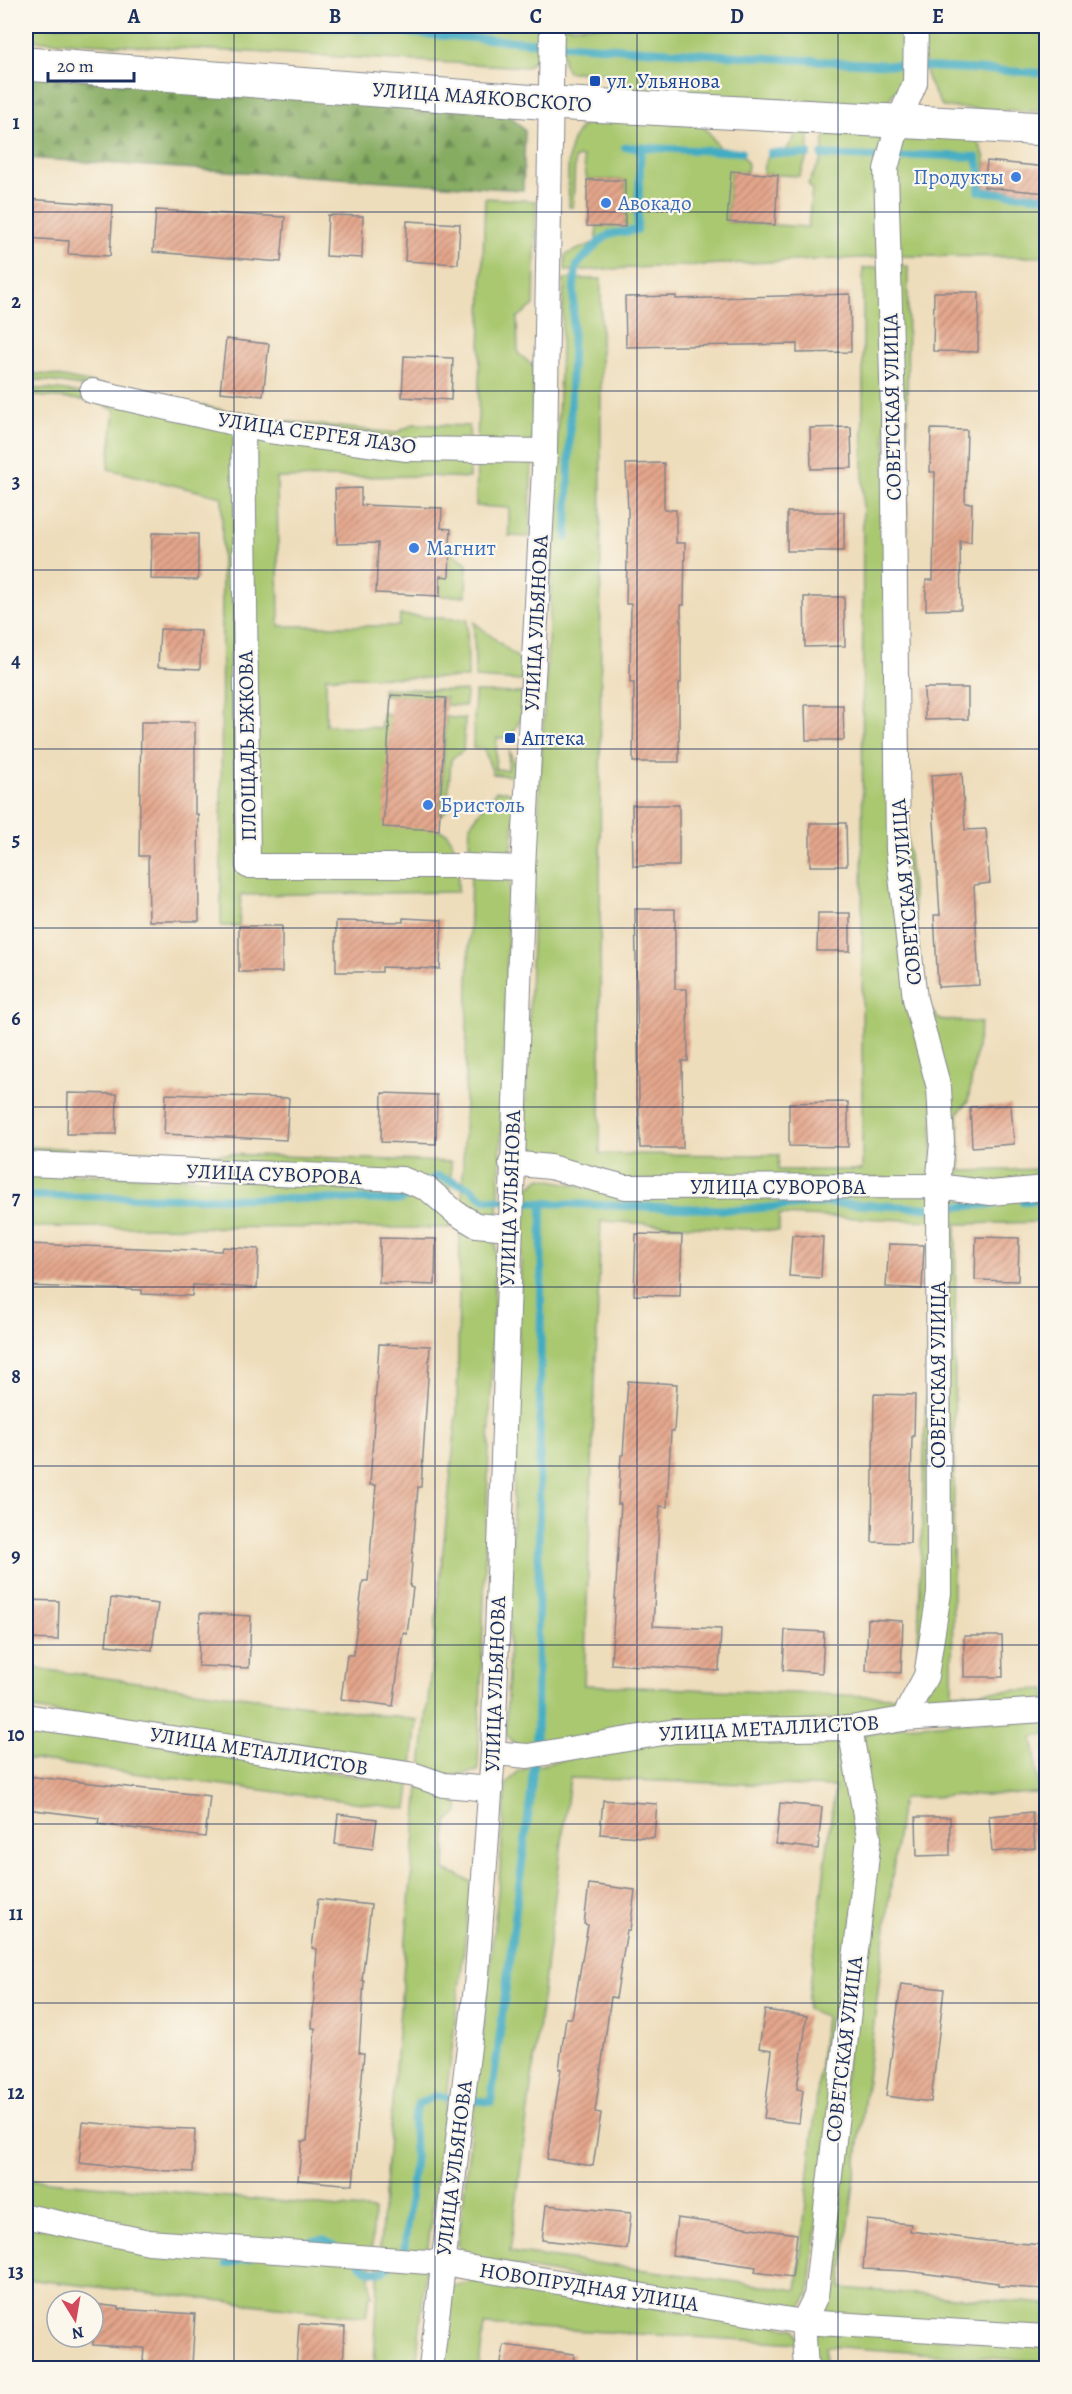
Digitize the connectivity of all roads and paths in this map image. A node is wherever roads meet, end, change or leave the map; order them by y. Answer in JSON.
{"nodes":[{"id":1,"x":552,"y":26,"type":"edge"},
{"id":2,"x":916,"y":26,"type":"edge"},
{"id":3,"x":26,"y":64,"type":"edge"},
{"id":4,"x":552,"y":103,"type":"junction"},
{"id":5,"x":898,"y":120,"type":"junction"},
{"id":6,"x":1047,"y":129,"type":"edge"},
{"id":7,"x":92,"y":392,"type":"dead end"},
{"id":8,"x":243,"y":425,"type":"junction"},
{"id":9,"x":545,"y":451,"type":"junction"},
{"id":10,"x":523,"y":868,"type":"junction"},
{"id":11,"x":26,"y":1164,"type":"edge"},
{"id":12,"x":511,"y":1164,"type":"junction"},
{"id":13,"x":938,"y":1186,"type":"junction"},
{"id":14,"x":1047,"y":1188,"type":"edge"},
{"id":15,"x":509,"y":1228,"type":"junction"},
{"id":16,"x":1047,"y":1710,"type":"edge"},
{"id":17,"x":26,"y":1716,"type":"edge"},
{"id":18,"x":903,"y":1719,"type":"junction"},
{"id":19,"x":850,"y":1728,"type":"junction"},
{"id":20,"x":493,"y":1753,"type":"junction"},
{"id":21,"x":491,"y":1789,"type":"junction"},
{"id":22,"x":26,"y":2216,"type":"edge"},
{"id":23,"x":442,"y":2263,"type":"junction"},
{"id":24,"x":803,"y":2322,"type":"junction"},
{"id":25,"x":1047,"y":2337,"type":"edge"},
{"id":26,"x":431,"y":2368,"type":"edge"},
{"id":27,"x":806,"y":2368,"type":"edge"}],
"edges":[{"from":1,"to":4,"type":"street","name":"УЛИЦА УЛЬЯНОВА"},
{"from":2,"to":5,"type":"street","name":"СОВЕТСКАЯ УЛИЦА"},
{"from":3,"to":4,"type":"main road","name":"УЛИЦА МАЯКОВСКОГО"},
{"from":4,"to":5,"type":"main road","name":"УЛИЦА МАЯКОВСКОГО"},
{"from":4,"to":9,"type":"street","name":"УЛИЦА УЛЬЯНОВА"},
{"from":5,"to":6,"type":"main road","name":"УЛИЦА МАЯКОВСКОГО"},
{"from":5,"to":13,"type":"street","name":"СОВЕТСКАЯ УЛИЦА"},
{"from":7,"to":8,"type":"street","name":"УЛИЦА СЕРГЕЯ ЛАЗО"},
{"from":8,"to":9,"type":"street","name":"УЛИЦА СЕРГЕЯ ЛАЗО"},
{"from":8,"to":10,"type":"street","name":"ПЛОЩАДЬ ЕЖКОВА"},
{"from":9,"to":10,"type":"street","name":"УЛИЦА УЛЬЯНОВА"},
{"from":10,"to":12,"type":"street","name":"УЛИЦА УЛЬЯНОВА"},
{"from":11,"to":15,"type":"street","name":"УЛИЦА СУВОРОВА"},
{"from":12,"to":13,"type":"street","name":"УЛИЦА СУВОРОВА"},
{"from":12,"to":15,"type":"street","name":"УЛИЦА УЛЬЯНОВА"},
{"from":13,"to":14,"type":"street","name":"УЛИЦА СУВОРОВА"},
{"from":13,"to":18,"type":"street","name":"СОВЕТСКАЯ УЛИЦА"},
{"from":15,"to":20,"type":"street","name":"УЛИЦА УЛЬЯНОВА"},
{"from":16,"to":18,"type":"street","name":"УЛИЦА МЕТАЛЛИСТОВ"},
{"from":17,"to":21,"type":"street","name":"УЛИЦА МЕТАЛЛИСТОВ"},
{"from":18,"to":19,"type":"street","name":"УЛИЦА МЕТАЛЛИСТОВ"},
{"from":19,"to":20,"type":"street","name":"УЛИЦА МЕТАЛЛИСТОВ"},
{"from":19,"to":24,"type":"street","name":"СОВЕТСКАЯ УЛИЦА"},
{"from":20,"to":21,"type":"street","name":"УЛИЦА УЛЬЯНОВА"},
{"from":21,"to":23,"type":"street","name":"УЛИЦА УЛЬЯНОВА"},
{"from":22,"to":23,"type":"street","name":"НОВОПРУДНАЯ УЛИЦА"},
{"from":23,"to":24,"type":"street","name":"НОВОПРУДНАЯ УЛИЦА"},
{"from":23,"to":26,"type":"street","name":"УЛИЦА УЛЬЯНОВА"},
{"from":24,"to":25,"type":"street","name":"НОВОПРУДНАЯ УЛИЦА"},
{"from":24,"to":27,"type":"street","name":"СОВЕТСКАЯ УЛИЦА"}]}
